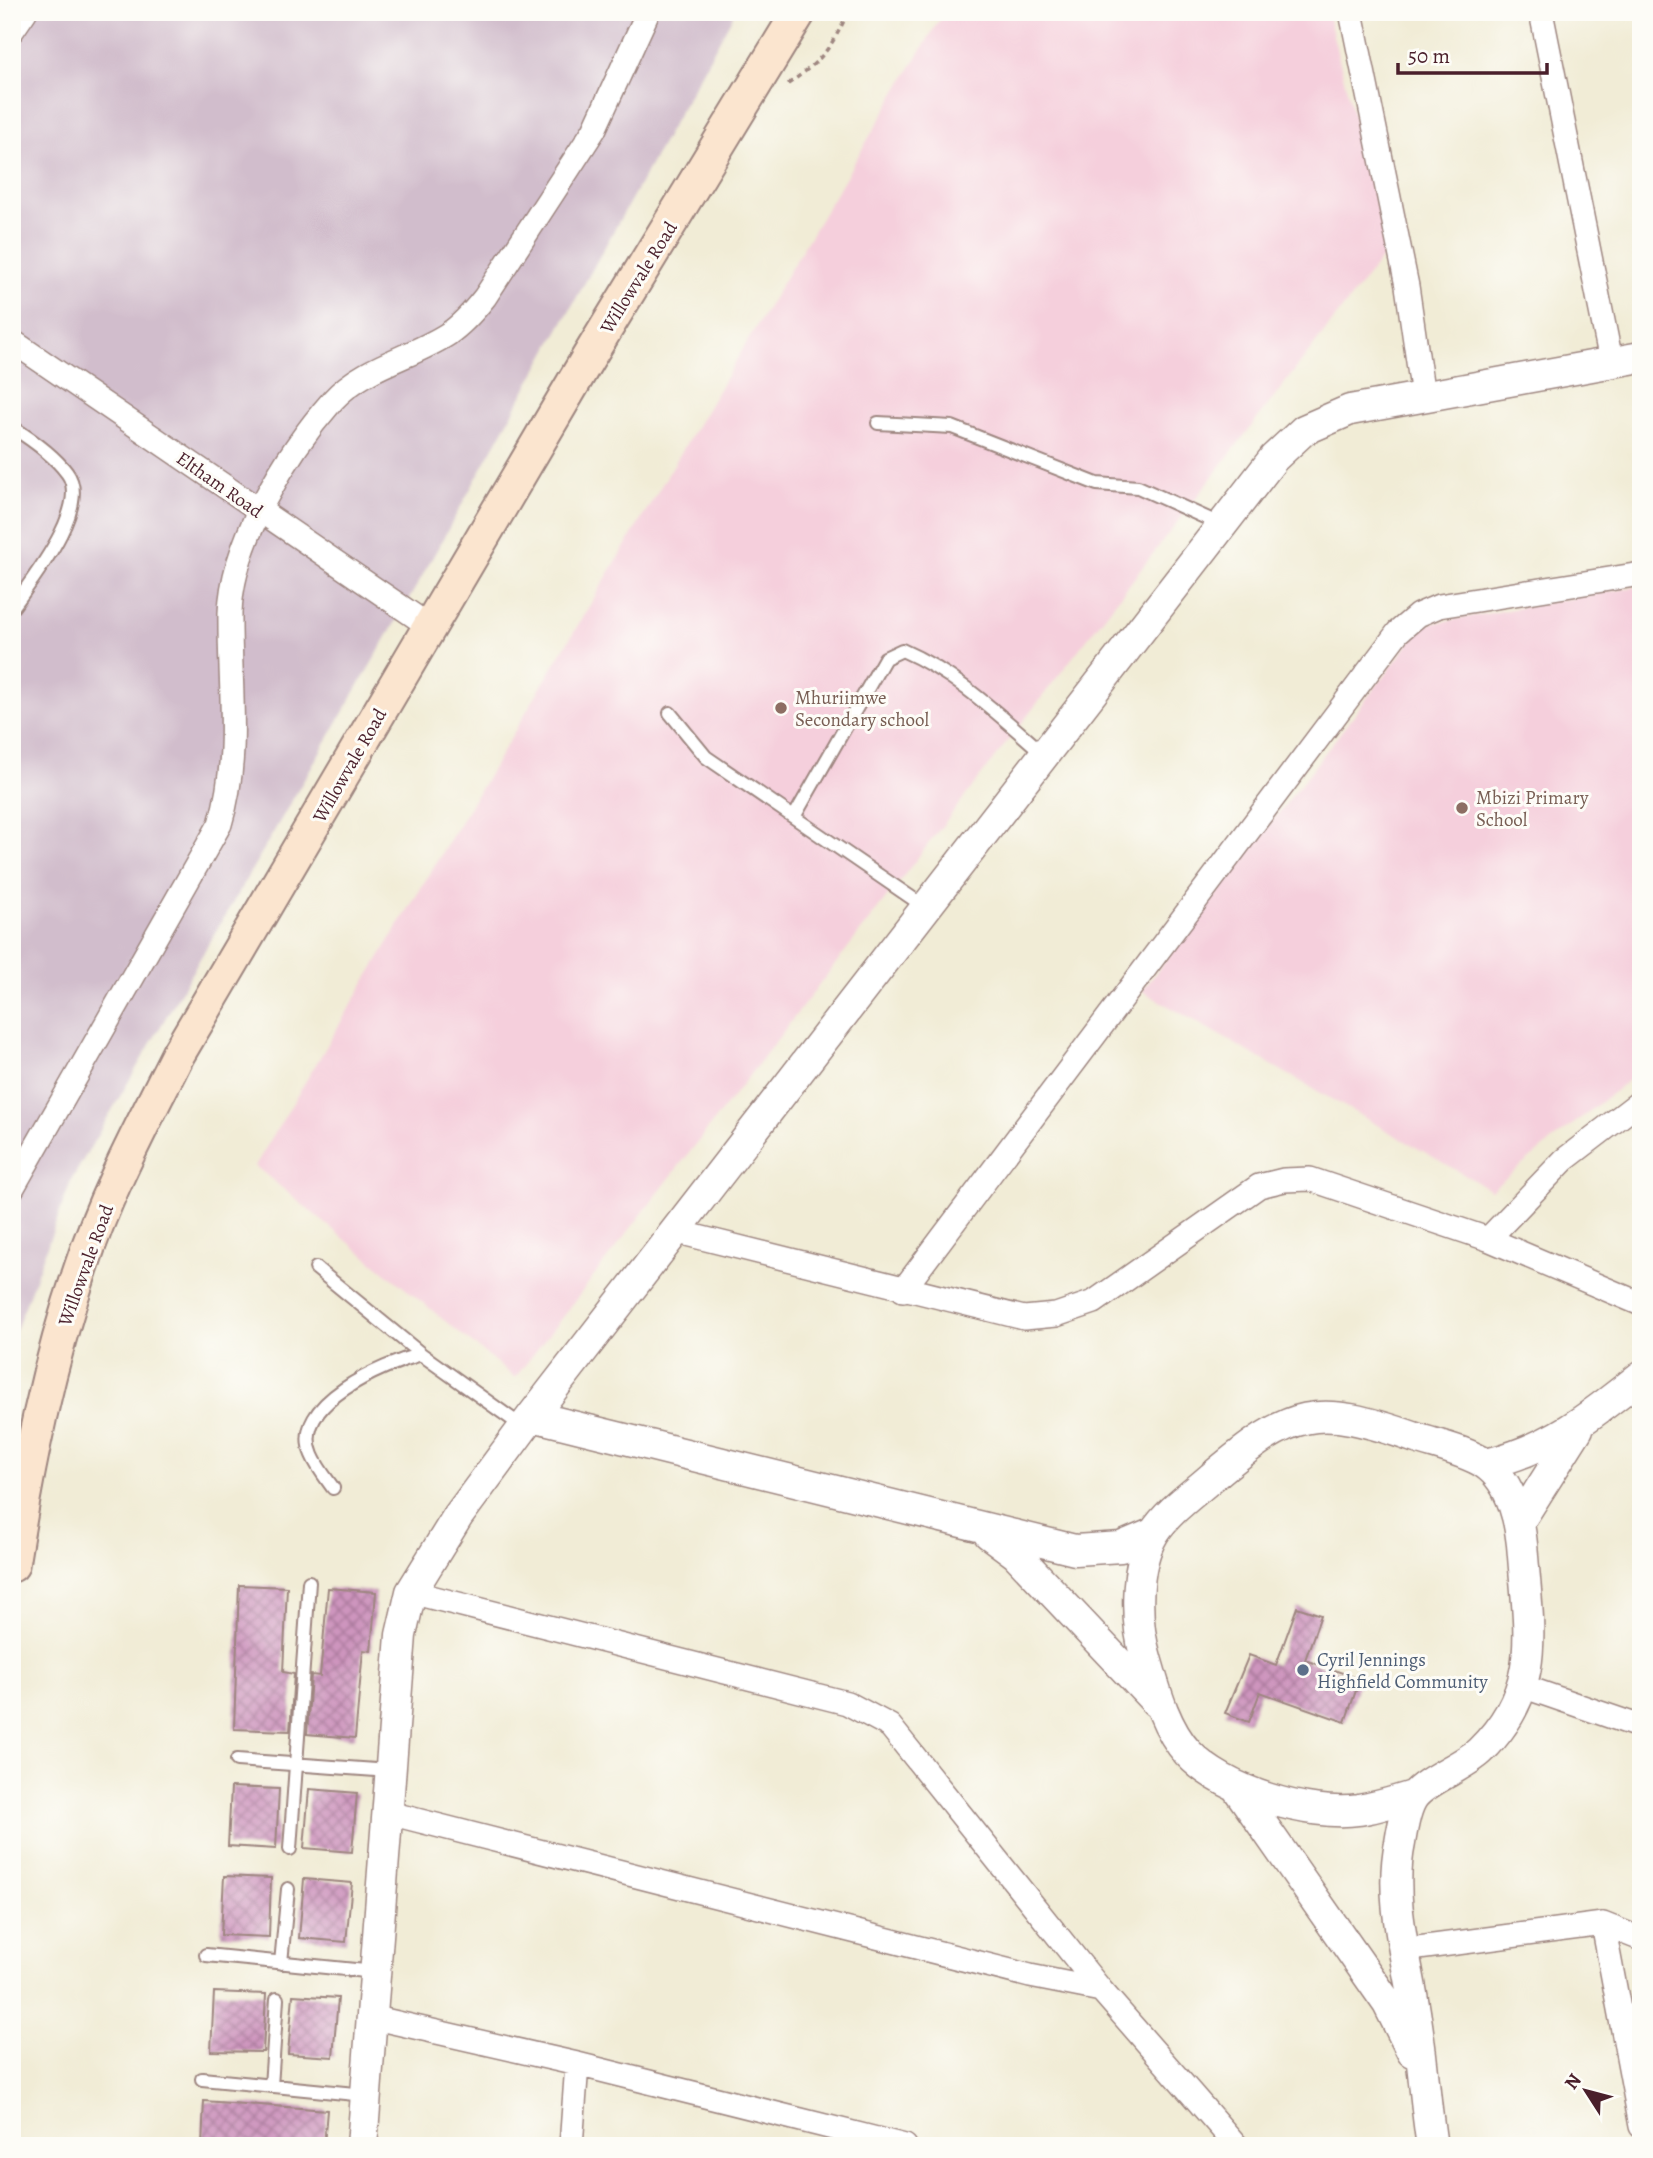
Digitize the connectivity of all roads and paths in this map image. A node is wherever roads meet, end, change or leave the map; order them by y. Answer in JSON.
{"nodes":[{"id":1,"x":25,"y":12,"type":"edge"},
{"id":2,"x":648,"y":12,"type":"edge"},
{"id":3,"x":799,"y":12,"type":"edge"},
{"id":4,"x":848,"y":12,"type":"edge"},
{"id":5,"x":1351,"y":12,"type":"edge"},
{"id":6,"x":1541,"y":12,"type":"edge"},
{"id":7,"x":12,"y":31,"type":"edge"},
{"id":8,"x":781,"y":89,"type":"dead end"},
{"id":9,"x":12,"y":341,"type":"edge"},
{"id":10,"x":1641,"y":357,"type":"edge"},
{"id":11,"x":1611,"y":361,"type":"junction"},
{"id":12,"x":1423,"y":396,"type":"junction"},
{"id":13,"x":878,"y":423,"type":"dead end"},
{"id":14,"x":12,"y":427,"type":"edge"},
{"id":15,"x":258,"y":510,"type":"junction"},
{"id":16,"x":1222,"y":525,"type":"junction"},
{"id":17,"x":1641,"y":574,"type":"edge"},
{"id":18,"x":12,"y":608,"type":"edge"},
{"id":19,"x":429,"y":626,"type":"junction"},
{"id":20,"x":670,"y":713,"type":"dead end"},
{"id":21,"x":1044,"y":754,"type":"junction"},
{"id":22,"x":794,"y":817,"type":"junction"},
{"id":23,"x":926,"y":907,"type":"junction"},
{"id":24,"x":1641,"y":1101,"type":"edge"},
{"id":25,"x":12,"y":1189,"type":"edge"},
{"id":26,"x":674,"y":1231,"type":"junction"},
{"id":27,"x":1488,"y":1239,"type":"junction"},
{"id":28,"x":316,"y":1268,"type":"dead end"},
{"id":29,"x":903,"y":1290,"type":"junction"},
{"id":30,"x":1641,"y":1304,"type":"edge"},
{"id":31,"x":421,"y":1354,"type":"junction"},
{"id":32,"x":1641,"y":1376,"type":"edge"},
{"id":33,"x":527,"y":1421,"type":"junction"},
{"id":34,"x":1580,"y":1426,"type":"junction"},
{"id":35,"x":1486,"y":1464,"type":"junction"},
{"id":36,"x":333,"y":1488,"type":"dead end"},
{"id":37,"x":1521,"y":1519,"type":"junction"},
{"id":38,"x":982,"y":1529,"type":"junction"},
{"id":39,"x":1154,"y":1533,"type":"junction"},
{"id":40,"x":12,"y":1565,"type":"edge"},
{"id":41,"x":309,"y":1582,"type":"dead end"},
{"id":42,"x":411,"y":1592,"type":"junction"},
{"id":43,"x":1522,"y":1686,"type":"junction"},
{"id":44,"x":1161,"y":1707,"type":"junction"},
{"id":45,"x":1641,"y":1727,"type":"edge"},
{"id":46,"x":237,"y":1760,"type":"dead end"},
{"id":47,"x":298,"y":1764,"type":"junction"},
{"id":48,"x":391,"y":1771,"type":"junction"},
{"id":49,"x":1237,"y":1788,"type":"junction"},
{"id":50,"x":1413,"y":1796,"type":"junction"},
{"id":51,"x":389,"y":1812,"type":"junction"},
{"id":52,"x":290,"y":1849,"type":"dead end"},
{"id":53,"x":288,"y":1889,"type":"dead end"},
{"id":54,"x":1602,"y":1924,"type":"junction"},
{"id":55,"x":1641,"y":1939,"type":"edge"},
{"id":56,"x":1403,"y":1950,"type":"junction"},
{"id":57,"x":205,"y":1955,"type":"dead end"},
{"id":58,"x":281,"y":1963,"type":"junction"},
{"id":59,"x":375,"y":1972,"type":"junction"},
{"id":60,"x":1101,"y":1990,"type":"junction"},
{"id":61,"x":277,"y":1999,"type":"dead end"},
{"id":62,"x":371,"y":2017,"type":"junction"},
{"id":63,"x":577,"y":2064,"type":"junction"},
{"id":64,"x":1420,"y":2068,"type":"junction"},
{"id":65,"x":201,"y":2079,"type":"dead end"},
{"id":66,"x":271,"y":2086,"type":"junction"},
{"id":67,"x":366,"y":2095,"type":"junction"},
{"id":68,"x":1641,"y":2126,"type":"edge"},
{"id":69,"x":362,"y":2146,"type":"edge"},
{"id":70,"x":571,"y":2146,"type":"edge"},
{"id":71,"x":905,"y":2146,"type":"edge"},
{"id":72,"x":1237,"y":2146,"type":"edge"},
{"id":73,"x":1432,"y":2146,"type":"edge"}],
"edges":[{"from":1,"to":7,"type":"street"},
{"from":2,"to":15,"type":"street"},
{"from":3,"to":19,"type":"main road","name":"Willowvale Road"},
{"from":4,"to":8,"type":"path"},
{"from":5,"to":12,"type":"street"},
{"from":6,"to":11,"type":"street"},
{"from":9,"to":15,"type":"street","name":"Eltham Road"},
{"from":10,"to":11,"type":"street"},
{"from":11,"to":12,"type":"street"},
{"from":12,"to":16,"type":"street"},
{"from":13,"to":16,"type":"lane"},
{"from":14,"to":18,"type":"lane"},
{"from":15,"to":19,"type":"street","name":"Eltham Road"},
{"from":15,"to":25,"type":"street"},
{"from":16,"to":21,"type":"street"},
{"from":17,"to":29,"type":"street"},
{"from":19,"to":40,"type":"main road","name":"Willowvale Road"},
{"from":20,"to":22,"type":"lane"},
{"from":21,"to":22,"type":"lane"},
{"from":21,"to":23,"type":"street"},
{"from":22,"to":23,"type":"lane"},
{"from":23,"to":26,"type":"street"},
{"from":24,"to":27,"type":"street"},
{"from":26,"to":29,"type":"street"},
{"from":26,"to":33,"type":"street"},
{"from":27,"to":29,"type":"street"},
{"from":27,"to":30,"type":"street"},
{"from":28,"to":31,"type":"lane"},
{"from":31,"to":33,"type":"lane"},
{"from":31,"to":36,"type":"lane"},
{"from":32,"to":34,"type":"street"},
{"from":33,"to":38,"type":"street"},
{"from":33,"to":42,"type":"street"},
{"from":34,"to":35,"type":"street"},
{"from":34,"to":37,"type":"street"},
{"from":35,"to":37,"type":"street"},
{"from":35,"to":39,"type":"street"},
{"from":37,"to":43,"type":"street"},
{"from":38,"to":39,"type":"street"},
{"from":38,"to":44,"type":"street"},
{"from":39,"to":44,"type":"street"},
{"from":41,"to":47,"type":"lane"},
{"from":42,"to":48,"type":"street"},
{"from":42,"to":60,"type":"street"},
{"from":43,"to":45,"type":"street"},
{"from":43,"to":50,"type":"street"},
{"from":44,"to":49,"type":"street"},
{"from":46,"to":47,"type":"lane"},
{"from":47,"to":48,"type":"lane"},
{"from":47,"to":52,"type":"lane"},
{"from":48,"to":51,"type":"street"},
{"from":49,"to":50,"type":"street"},
{"from":49,"to":64,"type":"street"},
{"from":50,"to":56,"type":"street"},
{"from":51,"to":59,"type":"street"},
{"from":51,"to":60,"type":"street"},
{"from":53,"to":58,"type":"lane"},
{"from":54,"to":55,"type":"street"},
{"from":54,"to":56,"type":"street"},
{"from":54,"to":68,"type":"street"},
{"from":56,"to":64,"type":"street"},
{"from":57,"to":58,"type":"lane"},
{"from":58,"to":59,"type":"lane"},
{"from":59,"to":62,"type":"street"},
{"from":60,"to":72,"type":"street"},
{"from":61,"to":66,"type":"lane"},
{"from":62,"to":63,"type":"street"},
{"from":62,"to":67,"type":"street"},
{"from":63,"to":70,"type":"street"},
{"from":63,"to":71,"type":"street"},
{"from":64,"to":73,"type":"street"},
{"from":65,"to":66,"type":"lane"},
{"from":66,"to":67,"type":"lane"},
{"from":67,"to":69,"type":"street"}]}
